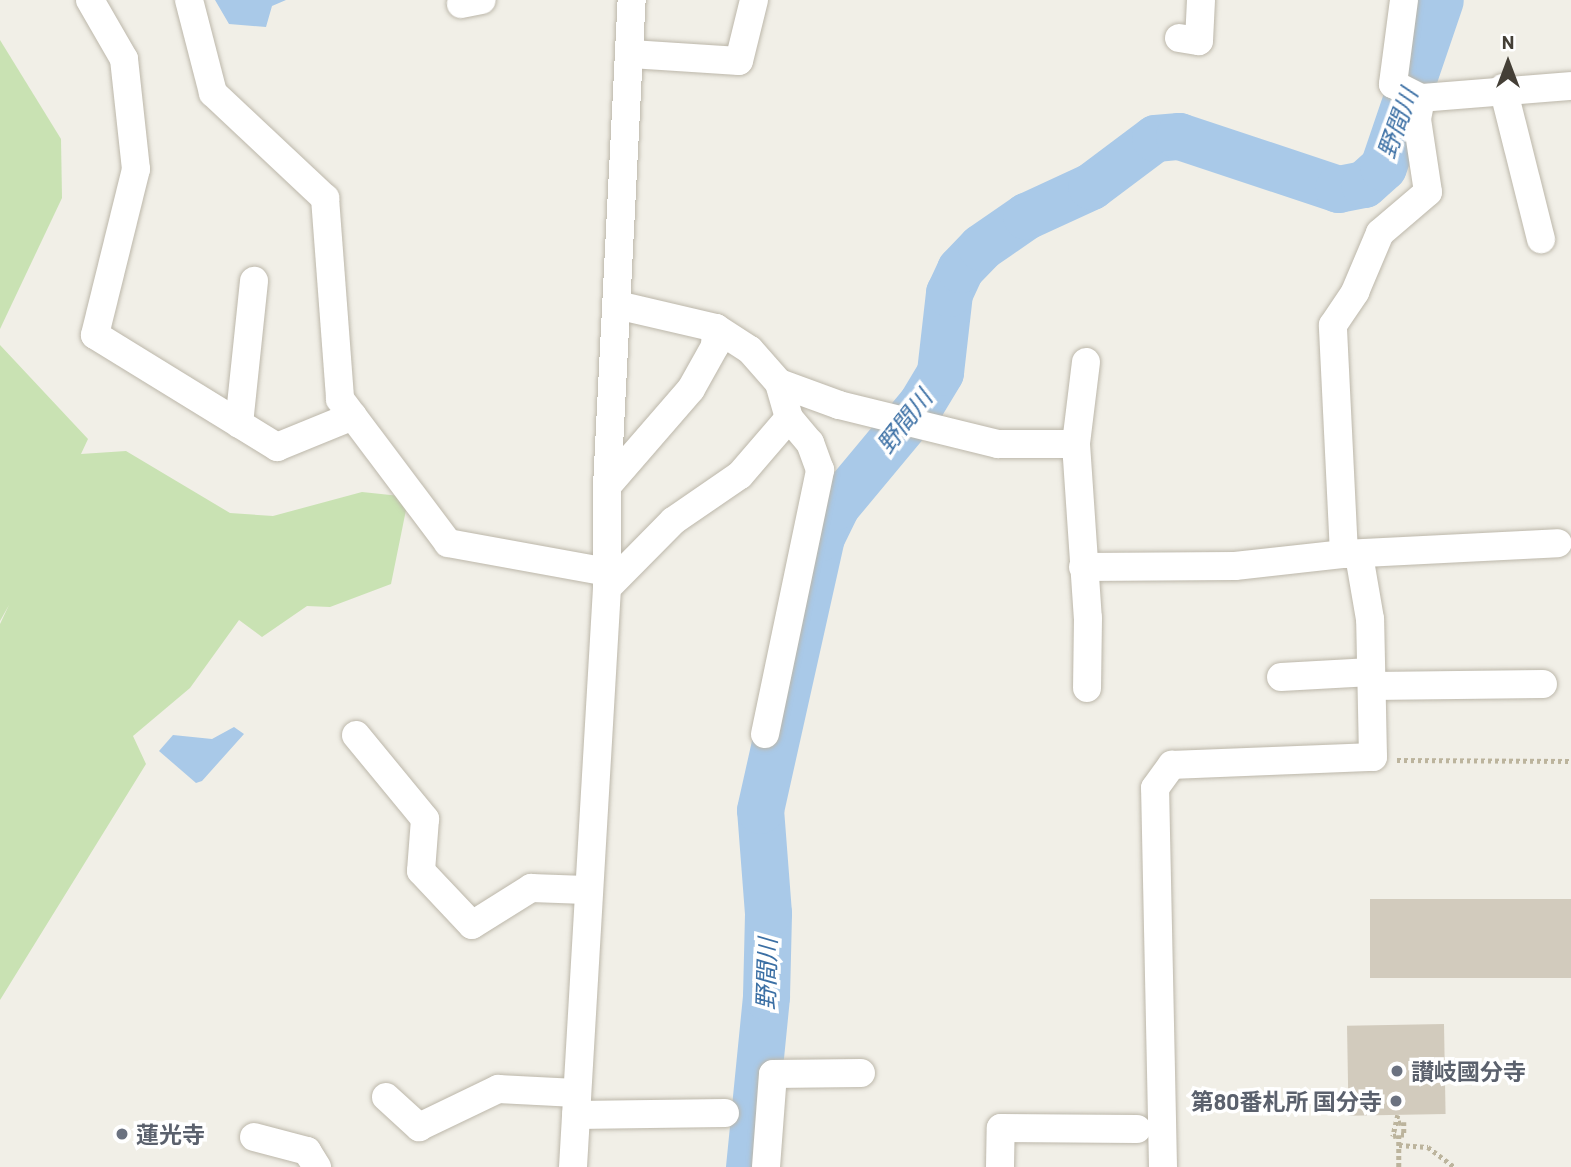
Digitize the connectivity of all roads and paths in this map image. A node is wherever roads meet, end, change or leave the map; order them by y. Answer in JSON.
{"nodes":[{"id":1,"x":90,"y":0,"type":"edge"},
{"id":2,"x":189,"y":0,"type":"edge"},
{"id":3,"x":632,"y":0,"type":"edge"},
{"id":4,"x":754,"y":0,"type":"edge"},
{"id":5,"x":1202,"y":0,"type":"edge"},
{"id":6,"x":1404,"y":0,"type":"edge"},
{"id":7,"x":1179,"y":38,"type":"dead end"},
{"id":8,"x":631,"y":54,"type":"junction"},
{"id":9,"x":1571,"y":86,"type":"edge"},
{"id":10,"x":1503,"y":88,"type":"junction"},
{"id":11,"x":1413,"y":94,"type":"junction"},
{"id":12,"x":1542,"y":239,"type":"dead end"},
{"id":13,"x":254,"y":281,"type":"dead end"},
{"id":14,"x":617,"y":305,"type":"junction"},
{"id":15,"x":716,"y":328,"type":"junction"},
{"id":16,"x":1086,"y":362,"type":"dead end"},
{"id":17,"x":779,"y":383,"type":"junction"},
{"id":18,"x":353,"y":416,"type":"junction"},
{"id":19,"x":789,"y":418,"type":"junction"},
{"id":20,"x":239,"y":424,"type":"junction"},
{"id":21,"x":1076,"y":444,"type":"junction"},
{"id":22,"x":607,"y":486,"type":"junction"},
{"id":23,"x":1558,"y":543,"type":"dead end"},
{"id":24,"x":1351,"y":555,"type":"junction"},
{"id":25,"x":1083,"y":567,"type":"junction"},
{"id":26,"x":607,"y":580,"type":"junction"},
{"id":27,"x":1281,"y":677,"type":"dead end"},
{"id":28,"x":1371,"y":679,"type":"junction"},
{"id":29,"x":1543,"y":684,"type":"dead end"},
{"id":30,"x":1087,"y":688,"type":"dead end"},
{"id":31,"x":765,"y":734,"type":"dead end"},
{"id":32,"x":356,"y":735,"type":"dead end"},
{"id":33,"x":1373,"y":757,"type":"junction"},
{"id":34,"x":1571,"y":761,"type":"edge"},
{"id":35,"x":586,"y":890,"type":"junction"},
{"id":36,"x":861,"y":1073,"type":"dead end"},
{"id":37,"x":386,"y":1097,"type":"dead end"},
{"id":38,"x":576,"y":1104,"type":"junction"},
{"id":39,"x":725,"y":1113,"type":"dead end"},
{"id":40,"x":1398,"y":1115,"type":"dead end"},
{"id":41,"x":1137,"y":1129,"type":"dead end"},
{"id":42,"x":254,"y":1137,"type":"dead end"},
{"id":43,"x":1399,"y":1145,"type":"junction"},
{"id":44,"x":317,"y":1167,"type":"edge"},
{"id":45,"x":573,"y":1167,"type":"edge"},
{"id":46,"x":766,"y":1167,"type":"edge"},
{"id":47,"x":1000,"y":1167,"type":"edge"},
{"id":48,"x":1163,"y":1167,"type":"edge"},
{"id":49,"x":1399,"y":1167,"type":"edge"},
{"id":50,"x":1455,"y":1167,"type":"edge"}],
"edges":[{"from":1,"to":20,"type":"street"},
{"from":2,"to":18,"type":"street"},
{"from":3,"to":8,"type":"street"},
{"from":4,"to":8,"type":"street"},
{"from":5,"to":7,"type":"street"},
{"from":6,"to":11,"type":"street"},
{"from":8,"to":14,"type":"street"},
{"from":9,"to":10,"type":"street"},
{"from":10,"to":11,"type":"street"},
{"from":10,"to":12,"type":"street"},
{"from":11,"to":24,"type":"street"},
{"from":13,"to":20,"type":"street"},
{"from":14,"to":15,"type":"street"},
{"from":14,"to":22,"type":"street"},
{"from":15,"to":17,"type":"street"},
{"from":15,"to":22,"type":"street"},
{"from":16,"to":21,"type":"street"},
{"from":17,"to":19,"type":"street"},
{"from":17,"to":21,"type":"street"},
{"from":18,"to":20,"type":"street"},
{"from":18,"to":26,"type":"street"},
{"from":19,"to":26,"type":"street"},
{"from":19,"to":31,"type":"street"},
{"from":21,"to":25,"type":"street"},
{"from":22,"to":26,"type":"street"},
{"from":23,"to":24,"type":"street"},
{"from":24,"to":25,"type":"street"},
{"from":24,"to":28,"type":"street"},
{"from":25,"to":30,"type":"street"},
{"from":26,"to":35,"type":"street"},
{"from":27,"to":28,"type":"street"},
{"from":28,"to":29,"type":"street"},
{"from":28,"to":33,"type":"street"},
{"from":32,"to":35,"type":"street"},
{"from":33,"to":34,"type":"path"},
{"from":33,"to":48,"type":"street"},
{"from":35,"to":38,"type":"street"},
{"from":36,"to":46,"type":"street"},
{"from":37,"to":38,"type":"street"},
{"from":38,"to":39,"type":"street"},
{"from":38,"to":45,"type":"street"},
{"from":40,"to":43,"type":"path"},
{"from":41,"to":47,"type":"street"},
{"from":42,"to":44,"type":"street"},
{"from":43,"to":49,"type":"path"},
{"from":43,"to":50,"type":"path"}]}
